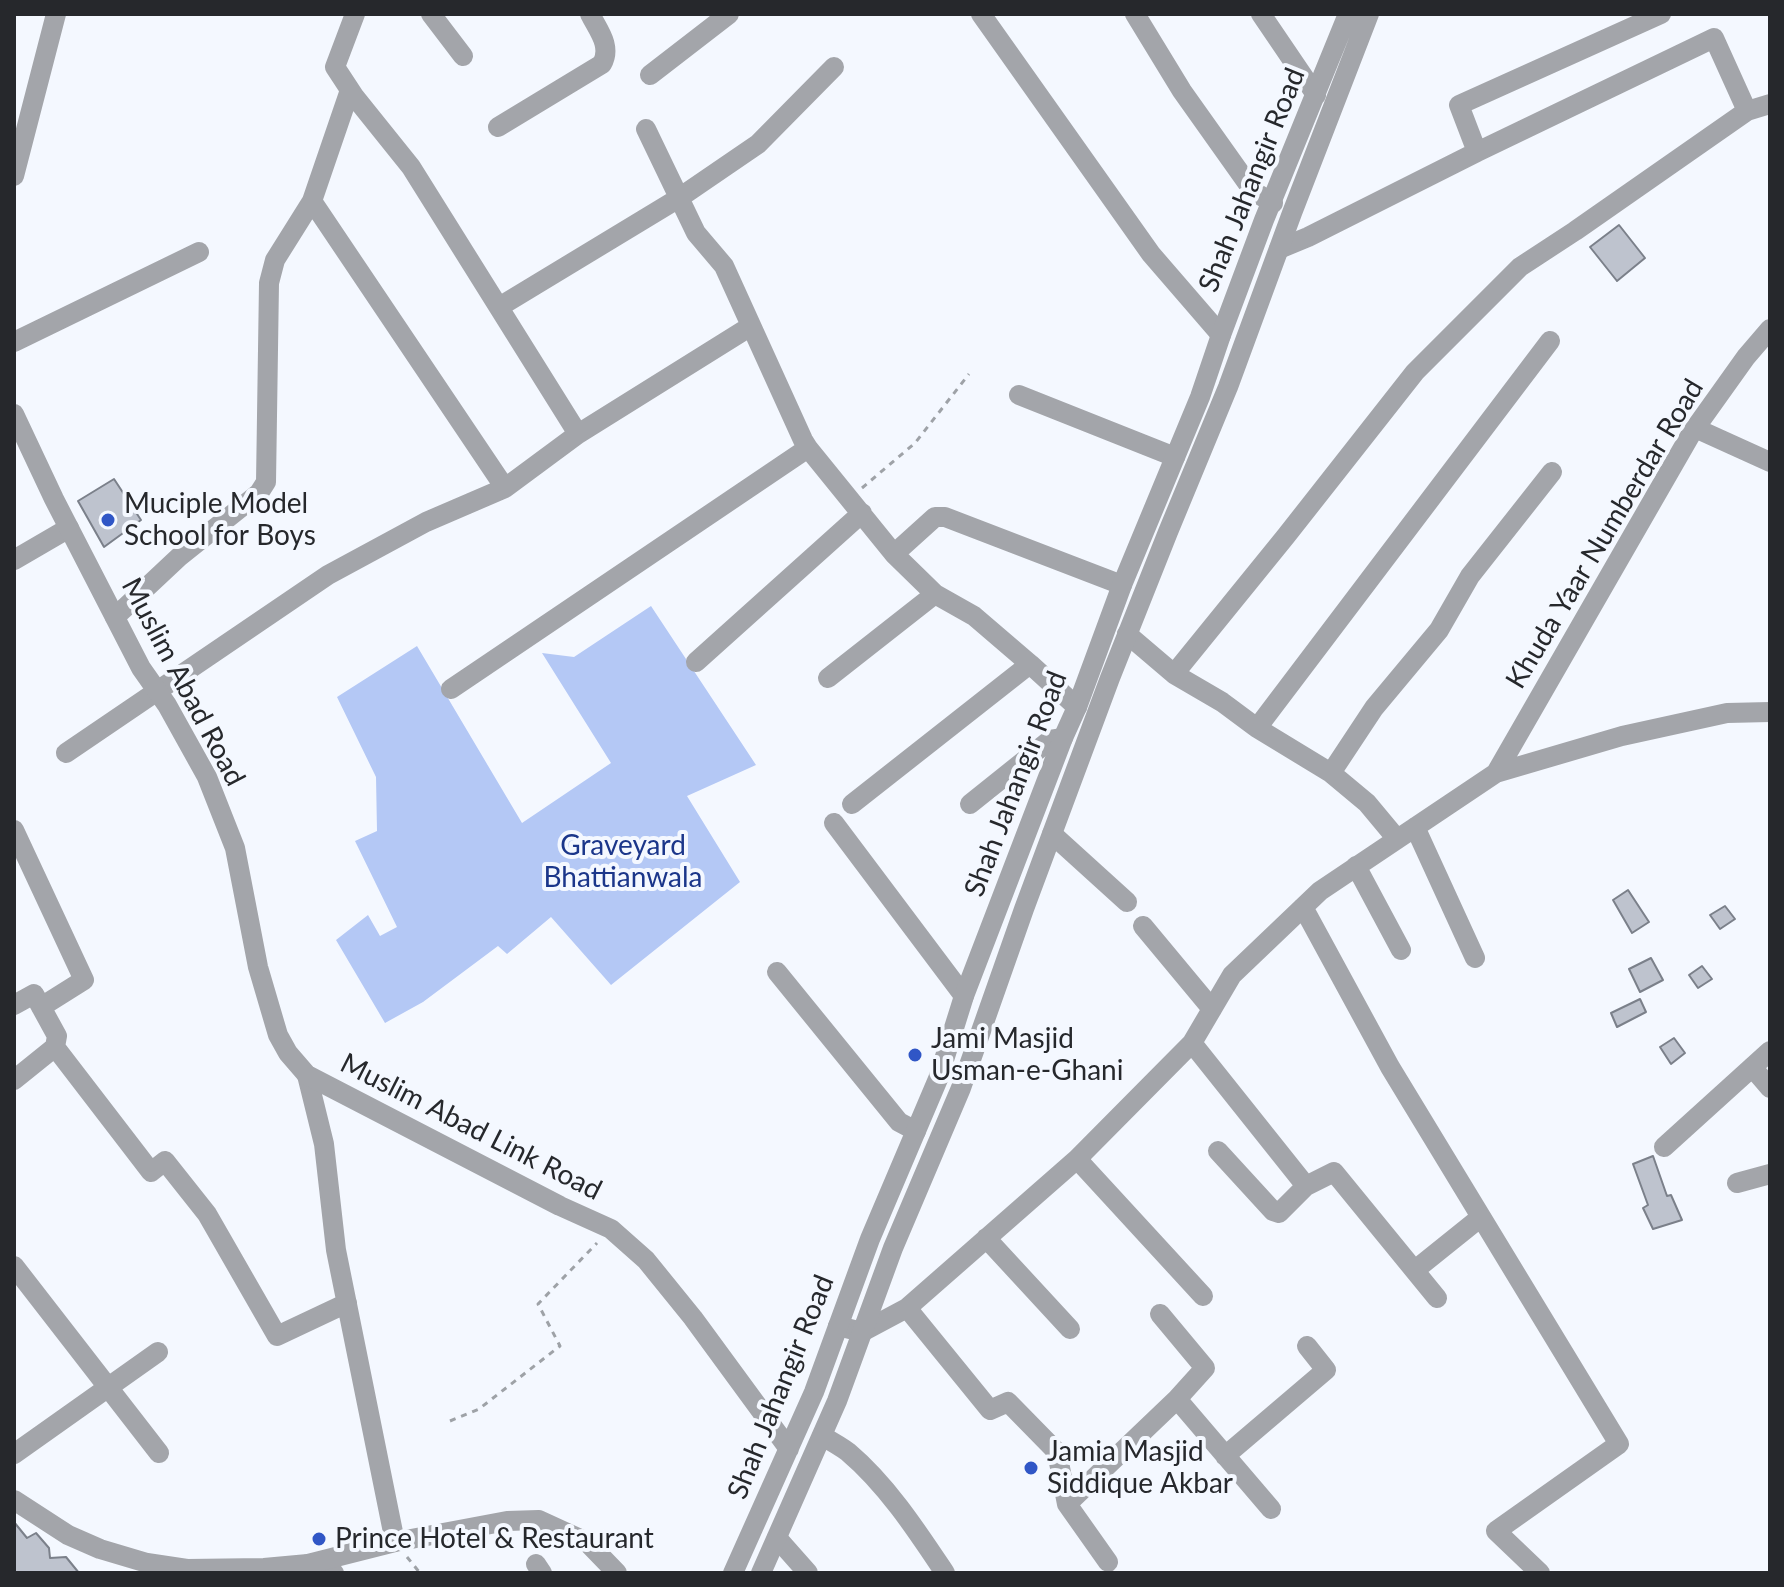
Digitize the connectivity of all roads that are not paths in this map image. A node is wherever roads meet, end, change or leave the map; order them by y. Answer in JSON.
{"nodes":[{"id":1,"x":56,"y":14,"type":"edge"},
{"id":2,"x":355,"y":14,"type":"edge"},
{"id":3,"x":431,"y":14,"type":"edge"},
{"id":4,"x":590,"y":14,"type":"edge"},
{"id":5,"x":729,"y":14,"type":"edge"},
{"id":6,"x":981,"y":14,"type":"edge"},
{"id":7,"x":1135,"y":14,"type":"edge"},
{"id":8,"x":1261,"y":14,"type":"edge"},
{"id":9,"x":1348,"y":14,"type":"edge"},
{"id":10,"x":1369,"y":14,"type":"edge"},
{"id":11,"x":1661,"y":14,"type":"edge"},
{"id":12,"x":463,"y":56,"type":"dead end"},
{"id":13,"x":834,"y":67,"type":"dead end"},
{"id":14,"x":650,"y":75,"type":"dead end"},
{"id":15,"x":350,"y":90,"type":"junction"},
{"id":16,"x":1316,"y":95,"type":"junction"},
{"id":17,"x":1770,"y":104,"type":"edge"},
{"id":18,"x":1747,"y":111,"type":"junction"},
{"id":19,"x":498,"y":127,"type":"dead end"},
{"id":20,"x":646,"y":129,"type":"dead end"},
{"id":21,"x":1477,"y":152,"type":"junction"},
{"id":22,"x":14,"y":176,"type":"edge"},
{"id":23,"x":679,"y":198,"type":"junction"},
{"id":24,"x":312,"y":201,"type":"junction"},
{"id":25,"x":1273,"y":203,"type":"junction"},
{"id":26,"x":1279,"y":249,"type":"junction"},
{"id":27,"x":199,"y":252,"type":"dead end"},
{"id":28,"x":499,"y":307,"type":"junction"},
{"id":29,"x":751,"y":326,"type":"junction"},
{"id":30,"x":1770,"y":329,"type":"edge"},
{"id":31,"x":1221,"y":335,"type":"junction"},
{"id":32,"x":1550,"y":341,"type":"dead end"},
{"id":33,"x":14,"y":342,"type":"edge"},
{"id":34,"x":1019,"y":395,"type":"dead end"},
{"id":35,"x":14,"y":414,"type":"edge"},
{"id":36,"x":1695,"y":428,"type":"junction"},
{"id":37,"x":578,"y":434,"type":"junction"},
{"id":38,"x":808,"y":448,"type":"junction"},
{"id":39,"x":1175,"y":457,"type":"junction"},
{"id":40,"x":1770,"y":462,"type":"edge"},
{"id":41,"x":1552,"y":472,"type":"dead end"},
{"id":42,"x":505,"y":488,"type":"junction"},
{"id":43,"x":856,"y":506,"type":"junction"},
{"id":44,"x":69,"y":528,"type":"junction"},
{"id":45,"x":894,"y":554,"type":"junction"},
{"id":46,"x":14,"y":560,"type":"edge"},
{"id":47,"x":1122,"y":585,"type":"junction"},
{"id":48,"x":935,"y":594,"type":"junction"},
{"id":49,"x":115,"y":617,"type":"junction"},
{"id":50,"x":1127,"y":634,"type":"junction"},
{"id":51,"x":696,"y":662,"type":"dead end"},
{"id":52,"x":1030,"y":664,"type":"junction"},
{"id":53,"x":1174,"y":674,"type":"junction"},
{"id":54,"x":828,"y":678,"type":"dead end"},
{"id":55,"x":451,"y":689,"type":"dead end"},
{"id":56,"x":158,"y":691,"type":"junction"},
{"id":57,"x":1077,"y":707,"type":"junction"},
{"id":58,"x":1770,"y":712,"type":"edge"},
{"id":59,"x":1257,"y":728,"type":"junction"},
{"id":60,"x":1063,"y":738,"type":"junction"},
{"id":61,"x":66,"y":753,"type":"dead end"},
{"id":62,"x":1331,"y":773,"type":"junction"},
{"id":63,"x":1496,"y":773,"type":"junction"},
{"id":64,"x":852,"y":804,"type":"dead end"},
{"id":65,"x":970,"y":804,"type":"dead end"},
{"id":66,"x":834,"y":823,"type":"dead end"},
{"id":67,"x":1415,"y":827,"type":"junction"},
{"id":68,"x":14,"y":830,"type":"edge"},
{"id":69,"x":1052,"y":834,"type":"junction"},
{"id":70,"x":1397,"y":839,"type":"junction"},
{"id":71,"x":1356,"y":866,"type":"junction"},
{"id":72,"x":1127,"y":902,"type":"dead end"},
{"id":73,"x":1303,"y":907,"type":"junction"},
{"id":74,"x":1143,"y":926,"type":"dead end"},
{"id":75,"x":1401,"y":950,"type":"dead end"},
{"id":76,"x":1475,"y":958,"type":"dead end"},
{"id":77,"x":777,"y":972,"type":"dead end"},
{"id":78,"x":964,"y":996,"type":"junction"},
{"id":79,"x":14,"y":1005,"type":"edge"},
{"id":80,"x":41,"y":1007,"type":"junction"},
{"id":81,"x":1212,"y":1009,"type":"junction"},
{"id":82,"x":1192,"y":1043,"type":"junction"},
{"id":83,"x":55,"y":1047,"type":"junction"},
{"id":84,"x":1770,"y":1051,"type":"edge"},
{"id":85,"x":1752,"y":1067,"type":"junction"},
{"id":86,"x":307,"y":1075,"type":"junction"},
{"id":87,"x":14,"y":1080,"type":"edge"},
{"id":88,"x":1770,"y":1088,"type":"edge"},
{"id":89,"x":916,"y":1131,"type":"junction"},
{"id":90,"x":1664,"y":1147,"type":"dead end"},
{"id":91,"x":1218,"y":1151,"type":"dead end"},
{"id":92,"x":1077,"y":1159,"type":"junction"},
{"id":93,"x":1770,"y":1174,"type":"edge"},
{"id":94,"x":1737,"y":1183,"type":"dead end"},
{"id":95,"x":1306,"y":1186,"type":"junction"},
{"id":96,"x":1481,"y":1217,"type":"junction"},
{"id":97,"x":986,"y":1238,"type":"junction"},
{"id":98,"x":14,"y":1266,"type":"edge"},
{"id":99,"x":1415,"y":1270,"type":"junction"},
{"id":100,"x":1203,"y":1296,"type":"dead end"},
{"id":101,"x":1437,"y":1298,"type":"dead end"},
{"id":102,"x":347,"y":1303,"type":"junction"},
{"id":103,"x":907,"y":1308,"type":"junction"},
{"id":104,"x":1160,"y":1314,"type":"dead end"},
{"id":105,"x":838,"y":1326,"type":"junction"},
{"id":106,"x":1070,"y":1329,"type":"dead end"},
{"id":107,"x":862,"y":1332,"type":"junction"},
{"id":108,"x":1307,"y":1346,"type":"dead end"},
{"id":109,"x":158,"y":1352,"type":"dead end"},
{"id":110,"x":108,"y":1387,"type":"junction"},
{"id":111,"x":1177,"y":1399,"type":"junction"},
{"id":112,"x":822,"y":1436,"type":"junction"},
{"id":113,"x":789,"y":1449,"type":"junction"},
{"id":114,"x":159,"y":1453,"type":"dead end"},
{"id":115,"x":14,"y":1454,"type":"edge"},
{"id":116,"x":1225,"y":1456,"type":"junction"},
{"id":117,"x":14,"y":1500,"type":"edge"},
{"id":118,"x":1067,"y":1504,"type":"junction"},
{"id":119,"x":1271,"y":1509,"type":"dead end"},
{"id":120,"x":777,"y":1538,"type":"junction"},
{"id":121,"x":395,"y":1542,"type":"junction"},
{"id":122,"x":304,"y":1568,"type":"edge"},
{"id":123,"x":1108,"y":1569,"type":"edge"},
{"id":124,"x":334,"y":1573,"type":"edge"},
{"id":125,"x":617,"y":1573,"type":"edge"},
{"id":126,"x":733,"y":1573,"type":"edge"},
{"id":127,"x":761,"y":1573,"type":"edge"},
{"id":128,"x":808,"y":1573,"type":"edge"},
{"id":129,"x":945,"y":1573,"type":"edge"},
{"id":130,"x":1540,"y":1573,"type":"edge"}],
"edges":[{"from":1,"to":22,"type":"street"},
{"from":2,"to":15,"type":"street"},
{"from":3,"to":12,"type":"street"},
{"from":4,"to":19,"type":"street"},
{"from":5,"to":14,"type":"street"},
{"from":6,"to":31,"type":"street"},
{"from":7,"to":25,"type":"street"},
{"from":8,"to":16,"type":"street"},
{"from":9,"to":16,"type":"street","name":"Shah Jahangir Road"},
{"from":10,"to":26,"type":"street","name":"Shah Jahangir Road"},
{"from":11,"to":21,"type":"street"},
{"from":13,"to":23,"type":"street"},
{"from":15,"to":24,"type":"street"},
{"from":15,"to":28,"type":"street"},
{"from":16,"to":25,"type":"street","name":"Shah Jahangir Road"},
{"from":17,"to":18,"type":"street"},
{"from":18,"to":21,"type":"street"},
{"from":18,"to":53,"type":"street"},
{"from":20,"to":23,"type":"street"},
{"from":21,"to":26,"type":"street"},
{"from":23,"to":28,"type":"street"},
{"from":23,"to":29,"type":"street"},
{"from":24,"to":42,"type":"street"},
{"from":24,"to":49,"type":"street"},
{"from":25,"to":31,"type":"street","name":"Shah Jahangir Road"},
{"from":26,"to":50,"type":"street","name":"Shah Jahangir Road"},
{"from":27,"to":33,"type":"street"},
{"from":28,"to":37,"type":"street"},
{"from":29,"to":37,"type":"street"},
{"from":29,"to":38,"type":"street"},
{"from":30,"to":36,"type":"street","name":"Khuda Yaar Numberdar Road"},
{"from":31,"to":39,"type":"street","name":"Shah Jahangir Road"},
{"from":32,"to":59,"type":"street"},
{"from":34,"to":39,"type":"street"},
{"from":35,"to":44,"type":"street","name":"Muslim Abad Road"},
{"from":36,"to":40,"type":"street"},
{"from":36,"to":63,"type":"street","name":"Khuda Yaar Numberdar Road"},
{"from":37,"to":42,"type":"street"},
{"from":38,"to":43,"type":"street"},
{"from":38,"to":55,"type":"street"},
{"from":39,"to":47,"type":"street","name":"Shah Jahangir Road"},
{"from":41,"to":62,"type":"street"},
{"from":42,"to":56,"type":"street"},
{"from":43,"to":45,"type":"street"},
{"from":43,"to":51,"type":"street"},
{"from":44,"to":46,"type":"street"},
{"from":44,"to":49,"type":"street","name":"Muslim Abad Road"},
{"from":45,"to":47,"type":"street"},
{"from":45,"to":48,"type":"street"},
{"from":47,"to":57,"type":"street","name":"Shah Jahangir Road"},
{"from":48,"to":52,"type":"street"},
{"from":48,"to":54,"type":"street"},
{"from":49,"to":56,"type":"street","name":"Muslim Abad Road"},
{"from":50,"to":53,"type":"street"},
{"from":50,"to":69,"type":"street","name":"Shah Jahangir Road"},
{"from":52,"to":57,"type":"street"},
{"from":52,"to":64,"type":"street"},
{"from":53,"to":59,"type":"street"},
{"from":56,"to":61,"type":"street"},
{"from":56,"to":86,"type":"street","name":"Muslim Abad Road"},
{"from":57,"to":60,"type":"street","name":"Shah Jahangir Road"},
{"from":58,"to":63,"type":"street"},
{"from":59,"to":62,"type":"street"},
{"from":60,"to":65,"type":"street"},
{"from":60,"to":78,"type":"street","name":"Shah Jahangir Road"},
{"from":62,"to":70,"type":"street"},
{"from":63,"to":67,"type":"street"},
{"from":66,"to":78,"type":"street"},
{"from":67,"to":70,"type":"street"},
{"from":67,"to":76,"type":"street"},
{"from":68,"to":80,"type":"street"},
{"from":69,"to":72,"type":"street"},
{"from":69,"to":107,"type":"street","name":"Shah Jahangir Road"},
{"from":70,"to":71,"type":"street"},
{"from":71,"to":73,"type":"street"},
{"from":71,"to":75,"type":"street"},
{"from":73,"to":81,"type":"street"},
{"from":73,"to":96,"type":"street"},
{"from":74,"to":81,"type":"street"},
{"from":77,"to":89,"type":"street"},
{"from":78,"to":89,"type":"street","name":"Shah Jahangir Road"},
{"from":79,"to":80,"type":"street"},
{"from":80,"to":83,"type":"street"},
{"from":81,"to":82,"type":"street"},
{"from":82,"to":92,"type":"street"},
{"from":82,"to":95,"type":"street"},
{"from":83,"to":87,"type":"street"},
{"from":83,"to":102,"type":"street"},
{"from":84,"to":85,"type":"street"},
{"from":85,"to":88,"type":"street"},
{"from":85,"to":90,"type":"street"},
{"from":86,"to":102,"type":"street","name":"Muslim Abad Link Road"},
{"from":86,"to":113,"type":"street","name":"Muslim Abad Link Road"},
{"from":89,"to":105,"type":"street","name":"Shah Jahangir Road"},
{"from":91,"to":95,"type":"street"},
{"from":92,"to":97,"type":"street"},
{"from":92,"to":100,"type":"street"},
{"from":93,"to":94,"type":"street"},
{"from":95,"to":99,"type":"street"},
{"from":96,"to":99,"type":"street"},
{"from":96,"to":130,"type":"street"},
{"from":97,"to":103,"type":"street"},
{"from":97,"to":106,"type":"street"},
{"from":98,"to":110,"type":"street"},
{"from":99,"to":101,"type":"street"},
{"from":102,"to":121,"type":"street","name":"Muslim Abad Link Road"},
{"from":103,"to":107,"type":"street"},
{"from":103,"to":118,"type":"street"},
{"from":104,"to":111,"type":"street"},
{"from":105,"to":107,"type":"street"},
{"from":105,"to":113,"type":"street","name":"Shah Jahangir Road"},
{"from":107,"to":112,"type":"street","name":"Shah Jahangir Road"},
{"from":108,"to":116,"type":"street"},
{"from":109,"to":110,"type":"street"},
{"from":110,"to":114,"type":"street"},
{"from":110,"to":115,"type":"street"},
{"from":111,"to":116,"type":"street"},
{"from":111,"to":118,"type":"street"},
{"from":112,"to":120,"type":"street","name":"Shah Jahangir Road"},
{"from":112,"to":129,"type":"street"},
{"from":113,"to":126,"type":"street","name":"Shah Jahangir Road"},
{"from":116,"to":119,"type":"street"},
{"from":117,"to":122,"type":"street"},
{"from":118,"to":123,"type":"street"},
{"from":120,"to":127,"type":"street","name":"Shah Jahangir Road"},
{"from":120,"to":128,"type":"street"},
{"from":121,"to":122,"type":"street"},
{"from":121,"to":125,"type":"street"},
{"from":122,"to":124,"type":"street"}]}
